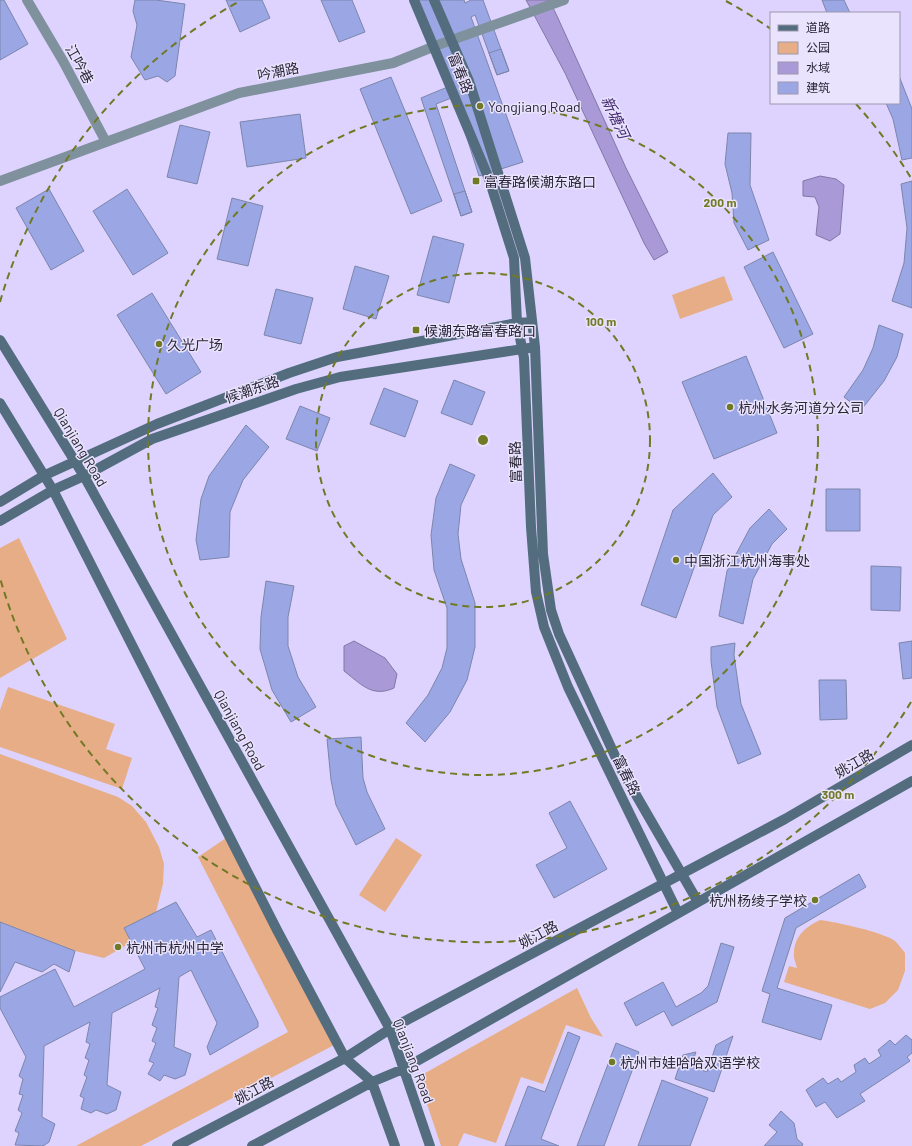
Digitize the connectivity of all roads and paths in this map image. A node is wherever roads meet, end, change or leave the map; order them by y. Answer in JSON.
{"nodes":[{"id":1,"x":27,"y":0,"type":"edge"},
{"id":2,"x":414,"y":0,"type":"edge"},
{"id":3,"x":434,"y":0,"type":"edge"},
{"id":4,"x":563,"y":0,"type":"edge"},
{"id":5,"x":451,"y":40,"type":"junction"},
{"id":6,"x":435,"y":46,"type":"junction"},
{"id":7,"x":106,"y":142,"type":"junction"},
{"id":8,"x":0,"y":181,"type":"edge"},
{"id":9,"x":532,"y":322,"type":"junction"},
{"id":10,"x":517,"y":323,"type":"junction"},
{"id":11,"x":0,"y":340,"type":"edge"},
{"id":12,"x":535,"y":347,"type":"junction"},
{"id":13,"x":523,"y":349,"type":"junction"},
{"id":14,"x":0,"y":404,"type":"edge"},
{"id":15,"x":74,"y":461,"type":"junction"},
{"id":16,"x":43,"y":476,"type":"junction"},
{"id":17,"x":84,"y":476,"type":"junction"},
{"id":18,"x":53,"y":490,"type":"junction"},
{"id":19,"x":0,"y":502,"type":"edge"},
{"id":20,"x":0,"y":521,"type":"edge"},
{"id":21,"x":912,"y":745,"type":"edge"},
{"id":22,"x":912,"y":781,"type":"edge"},
{"id":23,"x":683,"y":873,"type":"junction"},
{"id":24,"x":663,"y":884,"type":"junction"},
{"id":25,"x":698,"y":902,"type":"junction"},
{"id":26,"x":678,"y":913,"type":"junction"},
{"id":27,"x":390,"y":1029,"type":"junction"},
{"id":28,"x":345,"y":1058,"type":"junction"},
{"id":29,"x":404,"y":1069,"type":"junction"},
{"id":30,"x":372,"y":1082,"type":"junction"},
{"id":31,"x":177,"y":1146,"type":"edge"},
{"id":32,"x":252,"y":1146,"type":"edge"},
{"id":33,"x":395,"y":1146,"type":"edge"},
{"id":34,"x":430,"y":1146,"type":"edge"}],
"edges":[{"from":1,"to":7,"type":"street","name":"江吟巷"},
{"from":2,"to":6,"type":"street","name":"富春路"},
{"from":3,"to":5,"type":"street","name":"富春路"},
{"from":4,"to":5,"type":"street","name":"吟潮路"},
{"from":5,"to":6,"type":"street","name":"吟潮路"},
{"from":5,"to":9,"type":"street","name":"富春路"},
{"from":6,"to":7,"type":"street","name":"吟潮路"},
{"from":6,"to":10,"type":"street","name":"富春路"},
{"from":7,"to":8,"type":"street","name":"吟潮路"},
{"from":9,"to":10,"type":"street","name":"候潮东路"},
{"from":9,"to":12,"type":"street","name":"富春路"},
{"from":10,"to":13,"type":"street","name":"富春路"},
{"from":10,"to":15,"type":"street","name":"候潮东路"},
{"from":11,"to":15,"type":"street","name":"Qianjiang Road"},
{"from":12,"to":13,"type":"street","name":"候潮东路"},
{"from":12,"to":23,"type":"street","name":"富春路"},
{"from":13,"to":17,"type":"street","name":"候潮东路"},
{"from":13,"to":24,"type":"street","name":"富春路"},
{"from":14,"to":16,"type":"street"},
{"from":15,"to":16,"type":"street","name":"候潮东路"},
{"from":15,"to":17,"type":"street","name":"Qianjiang Road"},
{"from":16,"to":18,"type":"street"},
{"from":16,"to":19,"type":"street","name":"候潮东路"},
{"from":17,"to":18,"type":"street","name":"候潮东路"},
{"from":17,"to":27,"type":"street","name":"Qianjiang Road"},
{"from":18,"to":20,"type":"street","name":"候潮东路"},
{"from":18,"to":28,"type":"street"},
{"from":21,"to":23,"type":"street","name":"姚江路"},
{"from":22,"to":25,"type":"street"},
{"from":23,"to":24,"type":"street","name":"姚江路"},
{"from":23,"to":25,"type":"street","name":"富春路"},
{"from":24,"to":26,"type":"street","name":"富春路"},
{"from":24,"to":27,"type":"street","name":"姚江路"},
{"from":25,"to":26,"type":"street"},
{"from":26,"to":29,"type":"street"},
{"from":27,"to":28,"type":"street","name":"姚江路"},
{"from":27,"to":29,"type":"street","name":"Qianjiang Road"},
{"from":28,"to":30,"type":"street"},
{"from":28,"to":31,"type":"street","name":"姚江路"},
{"from":29,"to":30,"type":"street"},
{"from":29,"to":34,"type":"street","name":"Qianjiang Road"},
{"from":30,"to":32,"type":"street"},
{"from":30,"to":33,"type":"street"}]}
